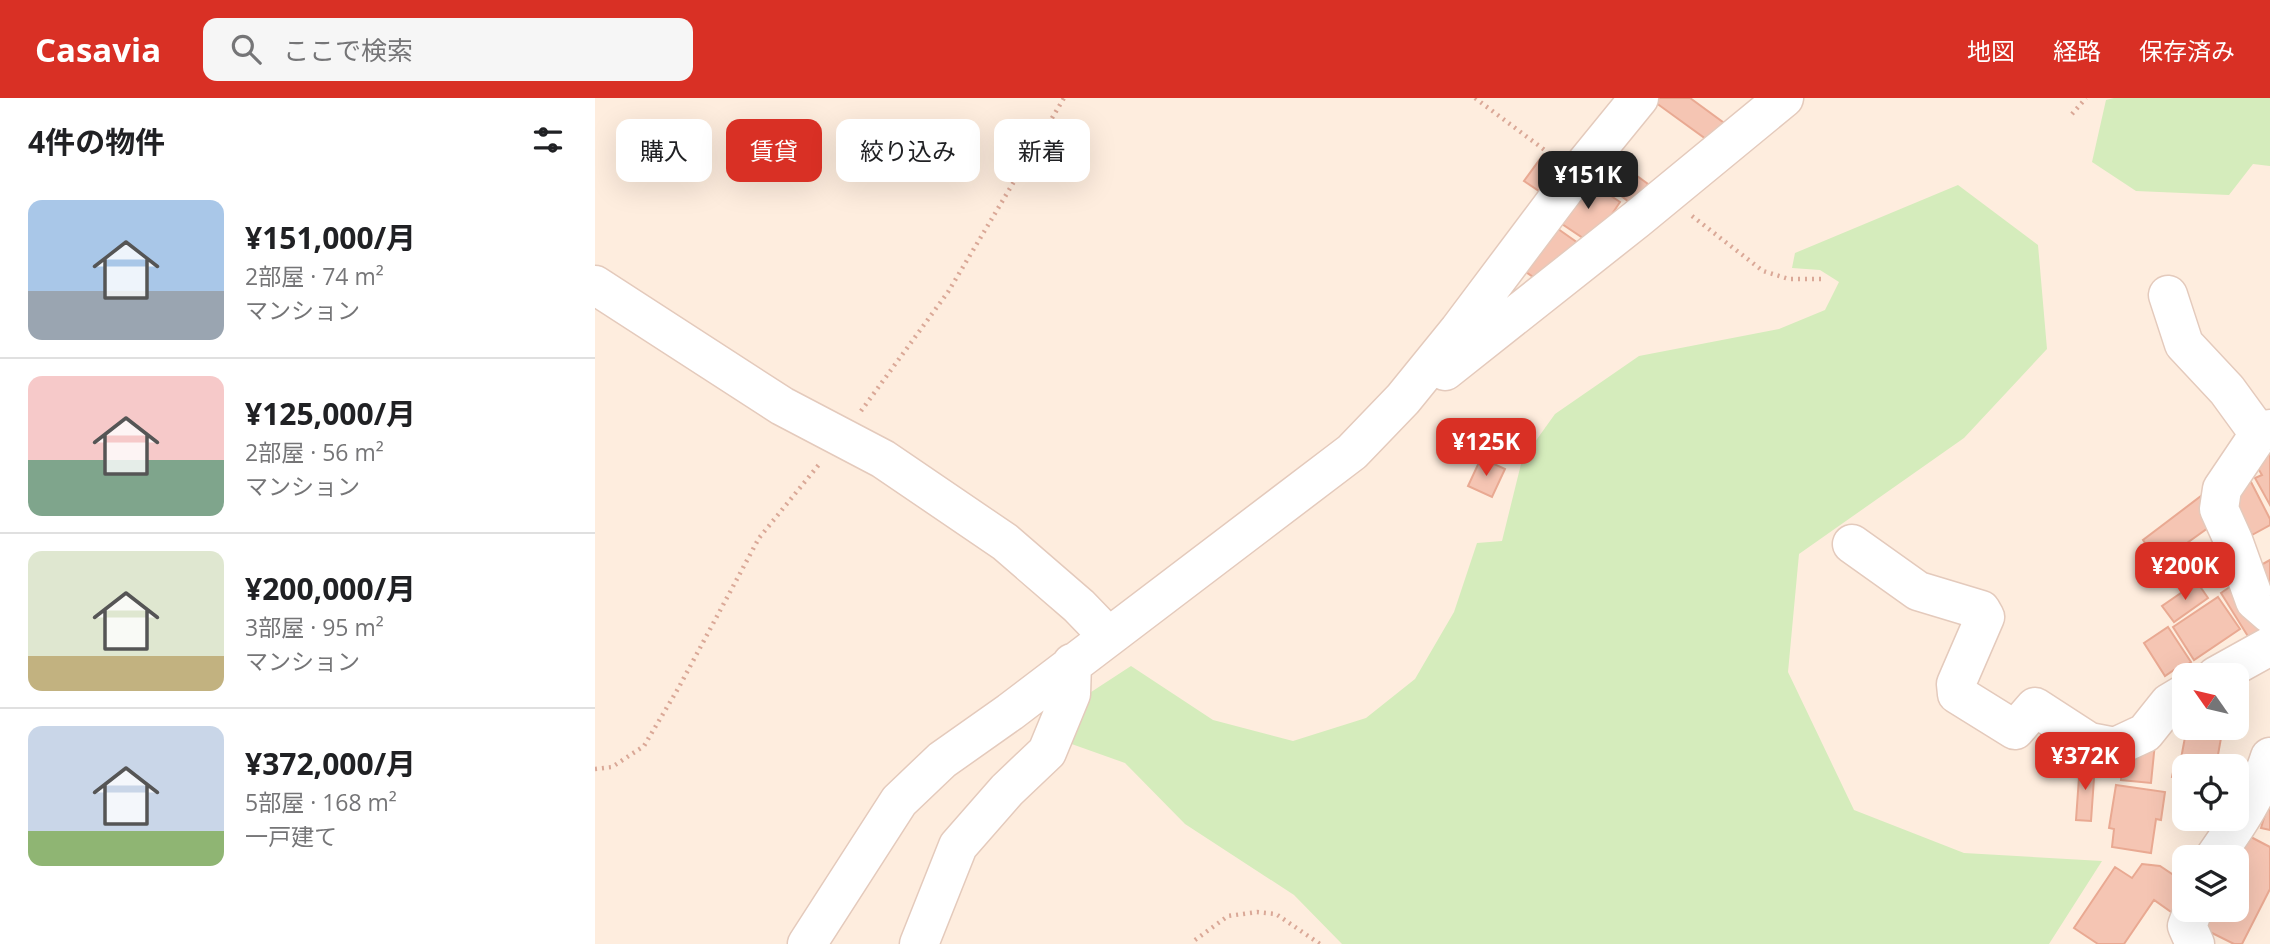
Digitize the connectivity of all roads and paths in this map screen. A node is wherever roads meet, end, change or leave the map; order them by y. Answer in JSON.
{"nodes":[{"id":1,"x":1475,"y":98,"type":"edge"},
{"id":2,"x":1639,"y":98,"type":"edge"},
{"id":3,"x":1784,"y":98,"type":"edge"},
{"id":4,"x":2085,"y":98,"type":"edge"},
{"id":5,"x":2073,"y":114,"type":"dead end"},
{"id":6,"x":1576,"y":174,"type":"junction"},
{"id":7,"x":1666,"y":195,"type":"junction"},
{"id":8,"x":1822,"y":279,"type":"dead end"},
{"id":9,"x":595,"y":285,"type":"edge"},
{"id":10,"x":2168,"y":295,"type":"dead end"},
{"id":11,"x":1425,"y":372,"type":"junction"},
{"id":12,"x":2265,"y":431,"type":"edge"},
{"id":13,"x":1851,"y":544,"type":"dead end"},
{"id":14,"x":2270,"y":614,"type":"edge"},
{"id":15,"x":1108,"y":636,"type":"junction"},
{"id":16,"x":2270,"y":646,"type":"edge"},
{"id":17,"x":1072,"y":663,"type":"junction"},
{"id":18,"x":2239,"y":663,"type":"edge"},
{"id":19,"x":2172,"y":701,"type":"edge"},
{"id":20,"x":2270,"y":757,"type":"edge"},
{"id":21,"x":2223,"y":845,"type":"edge"},
{"id":22,"x":2188,"y":922,"type":"edge"},
{"id":23,"x":1195,"y":940,"type":"dead end"},
{"id":24,"x":807,"y":944,"type":"edge"},
{"id":25,"x":919,"y":944,"type":"edge"},
{"id":26,"x":1320,"y":944,"type":"edge"},
{"id":27,"x":2195,"y":944,"type":"edge"}],
"edges":[{"from":1,"to":6,"type":"path"},
{"from":2,"to":6,"type":"street"},
{"from":3,"to":7,"type":"street"},
{"from":4,"to":5,"type":"path"},
{"from":6,"to":11,"type":"street"},
{"from":7,"to":8,"type":"path"},
{"from":7,"to":11,"type":"street"},
{"from":9,"to":15,"type":"street"},
{"from":10,"to":12,"type":"street"},
{"from":11,"to":15,"type":"street"},
{"from":12,"to":14,"type":"street"},
{"from":13,"to":19,"type":"street"},
{"from":15,"to":17,"type":"street"},
{"from":16,"to":18,"type":"street"},
{"from":17,"to":24,"type":"street"},
{"from":17,"to":25,"type":"street"},
{"from":20,"to":21,"type":"street"},
{"from":22,"to":27,"type":"street"},
{"from":23,"to":26,"type":"path"}]}
